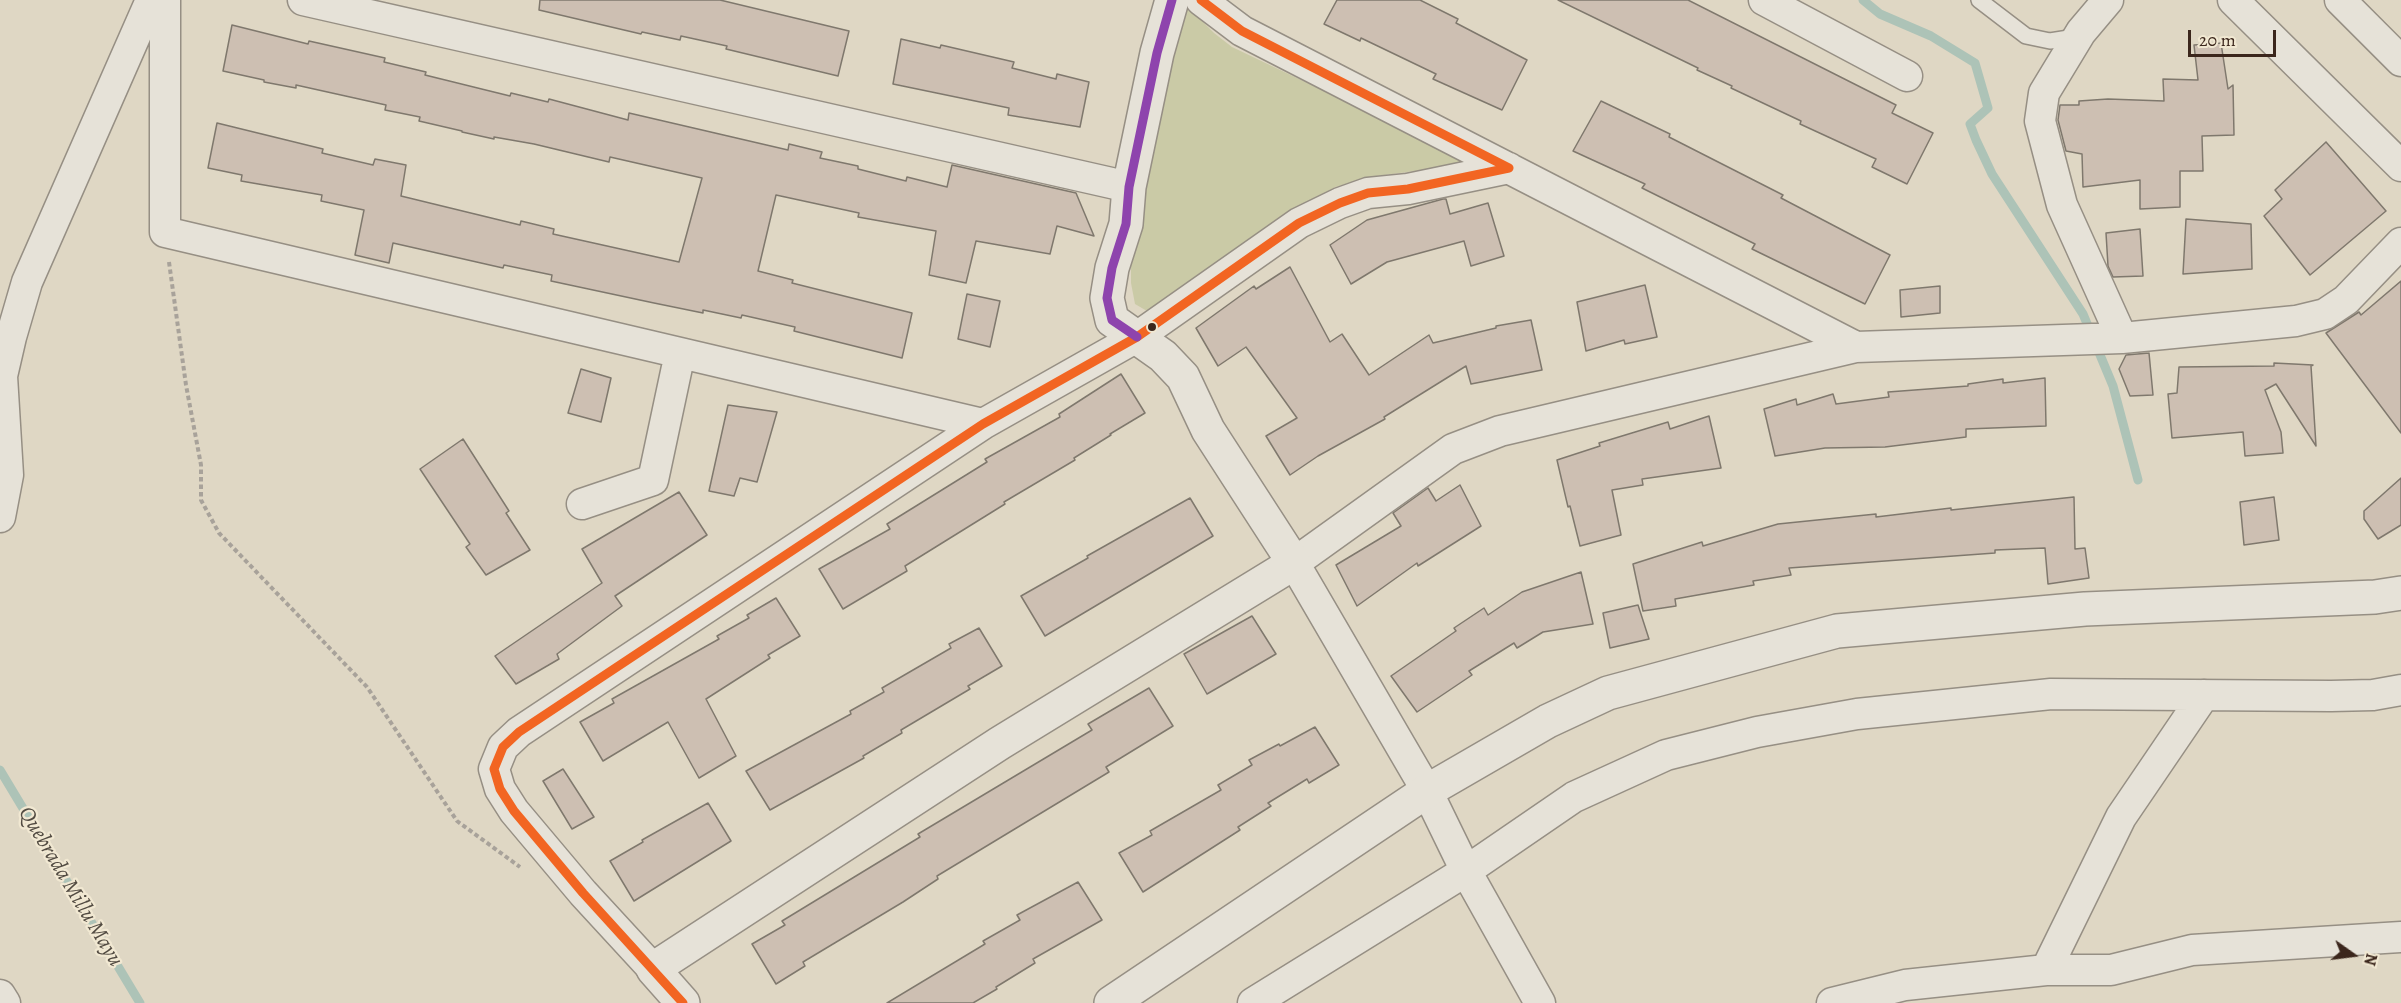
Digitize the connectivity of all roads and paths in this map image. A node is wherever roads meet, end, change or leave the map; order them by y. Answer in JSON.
{"nodes":[{"id":1,"x":151,"y":0,"type":"edge"},
{"id":2,"x":165,"y":0,"type":"edge"},
{"id":3,"x":303,"y":0,"type":"edge"},
{"id":4,"x":1172,"y":0,"type":"edge"},
{"id":5,"x":1201,"y":0,"type":"edge"},
{"id":6,"x":1764,"y":0,"type":"edge"},
{"id":7,"x":1979,"y":0,"type":"edge"},
{"id":8,"x":2108,"y":0,"type":"edge"},
{"id":9,"x":2340,"y":0,"type":"edge"},
{"id":10,"x":2247,"y":5,"type":"edge"},
{"id":11,"x":2081,"y":32,"type":"junction"},
{"id":12,"x":2401,"y":61,"type":"edge"},
{"id":13,"x":1907,"y":76,"type":"dead end"},
{"id":14,"x":2401,"y":166,"type":"edge"},
{"id":15,"x":1509,"y":168,"type":"junction"},
{"id":16,"x":1129,"y":186,"type":"junction"},
{"id":17,"x":165,"y":232,"type":"junction"},
{"id":18,"x":2401,"y":243,"type":"edge"},
{"id":19,"x":1137,"y":337,"type":"junction"},
{"id":20,"x":2122,"y":338,"type":"junction"},
{"id":21,"x":1856,"y":347,"type":"junction"},
{"id":22,"x":680,"y":353,"type":"junction"},
{"id":23,"x":983,"y":424,"type":"junction"},
{"id":24,"x":582,"y":504,"type":"dead end"},
{"id":25,"x":0,"y":517,"type":"edge"},
{"id":26,"x":1294,"y":563,"type":"junction"},
{"id":27,"x":2401,"y":593,"type":"edge"},
{"id":28,"x":2401,"y":690,"type":"edge"},
{"id":29,"x":2204,"y":695,"type":"junction"},
{"id":30,"x":1427,"y":791,"type":"junction"},
{"id":31,"x":520,"y":867,"type":"dead end"},
{"id":32,"x":1466,"y":871,"type":"junction"},
{"id":33,"x":2401,"y":937,"type":"edge"},
{"id":34,"x":653,"y":969,"type":"junction"},
{"id":35,"x":2046,"y":970,"type":"junction"},
{"id":36,"x":0,"y":995,"type":"edge"},
{"id":37,"x":5,"y":1003,"type":"edge"},
{"id":38,"x":683,"y":1003,"type":"edge"},
{"id":39,"x":1111,"y":1003,"type":"edge"},
{"id":40,"x":1253,"y":1003,"type":"edge"},
{"id":41,"x":1540,"y":1003,"type":"edge"},
{"id":42,"x":1832,"y":1003,"type":"edge"}],
"edges":[{"from":1,"to":25,"type":"street"},
{"from":2,"to":17,"type":"street"},
{"from":3,"to":16,"type":"street"},
{"from":4,"to":16,"type":"street"},
{"from":5,"to":15,"type":"street"},
{"from":6,"to":13,"type":"street"},
{"from":7,"to":11,"type":"lane"},
{"from":8,"to":11,"type":"street"},
{"from":9,"to":12,"type":"street"},
{"from":10,"to":14,"type":"street"},
{"from":11,"to":20,"type":"street"},
{"from":15,"to":19,"type":"street"},
{"from":15,"to":21,"type":"street"},
{"from":16,"to":19,"type":"street"},
{"from":17,"to":22,"type":"street"},
{"from":17,"to":31,"type":"path"},
{"from":18,"to":20,"type":"street"},
{"from":19,"to":23,"type":"street"},
{"from":19,"to":26,"type":"street"},
{"from":20,"to":21,"type":"street"},
{"from":21,"to":26,"type":"street"},
{"from":22,"to":23,"type":"street"},
{"from":22,"to":24,"type":"street"},
{"from":23,"to":34,"type":"street"},
{"from":26,"to":30,"type":"street"},
{"from":26,"to":34,"type":"street"},
{"from":27,"to":30,"type":"street"},
{"from":28,"to":29,"type":"street"},
{"from":29,"to":32,"type":"street"},
{"from":29,"to":35,"type":"street"},
{"from":30,"to":32,"type":"street"},
{"from":30,"to":39,"type":"street"},
{"from":32,"to":40,"type":"street"},
{"from":32,"to":41,"type":"street"},
{"from":33,"to":35,"type":"street"},
{"from":34,"to":38,"type":"street"},
{"from":35,"to":42,"type":"street"},
{"from":36,"to":37,"type":"street"}]}
